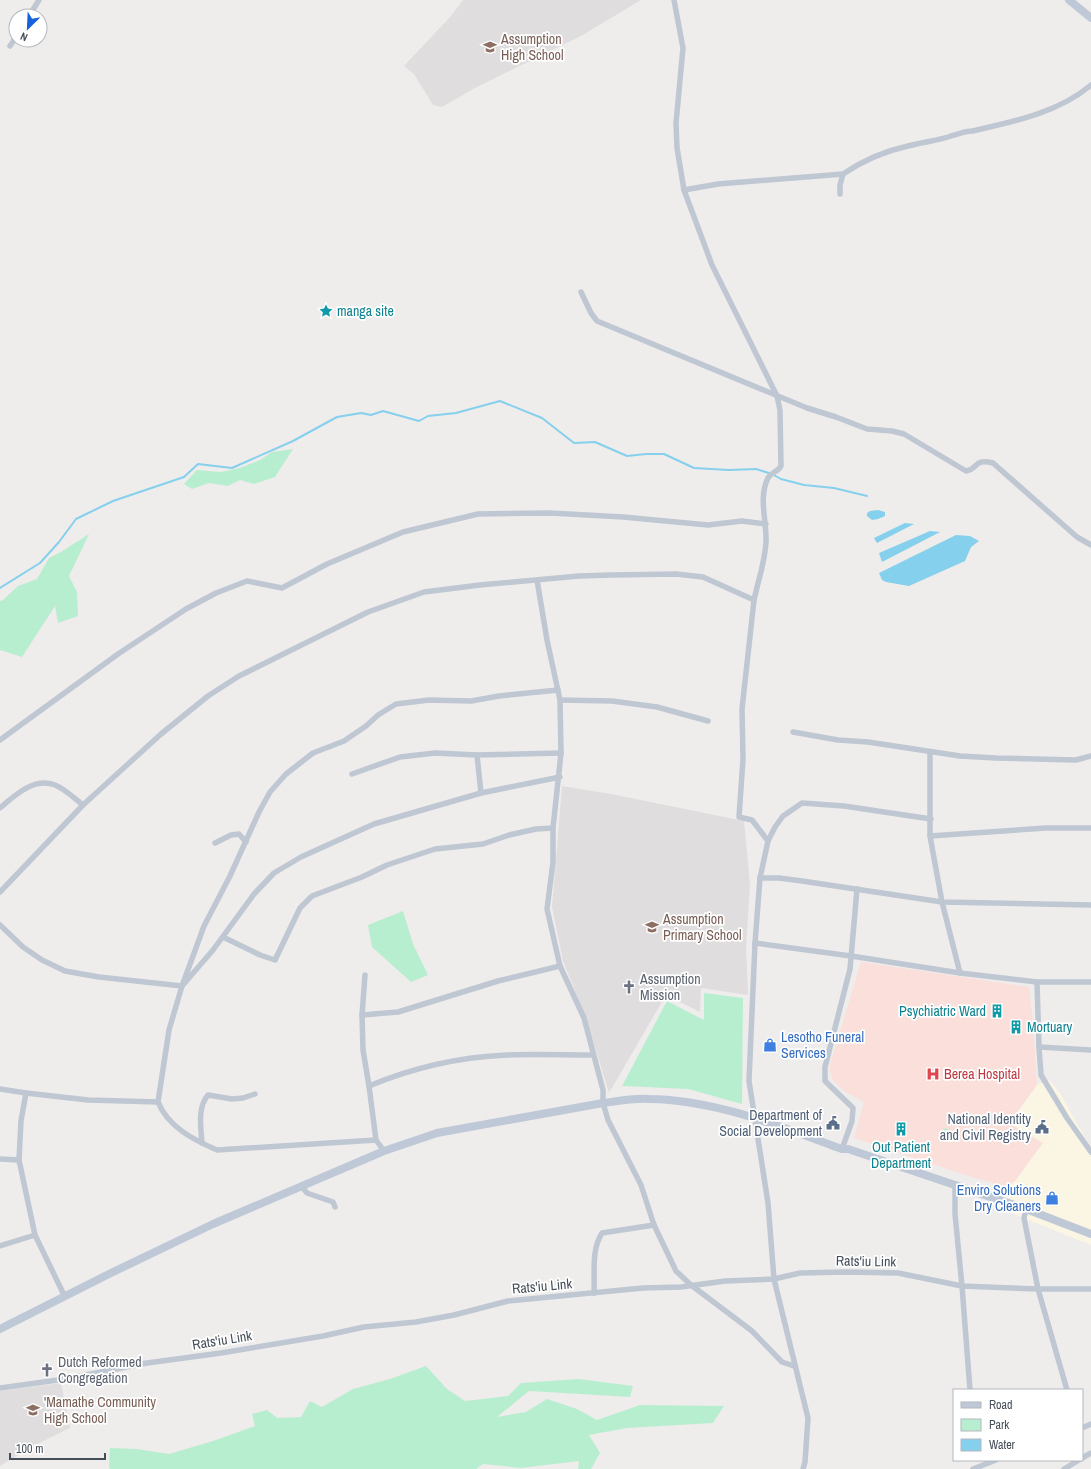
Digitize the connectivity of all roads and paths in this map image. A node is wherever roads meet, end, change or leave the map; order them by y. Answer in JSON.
{"nodes":[{"id":1,"x":674,"y":0,"type":"edge"},
{"id":2,"x":1069,"y":0,"type":"edge"},
{"id":3,"x":1091,"y":18,"type":"edge"},
{"id":4,"x":1091,"y":85,"type":"edge"},
{"id":5,"x":843,"y":174,"type":"junction"},
{"id":6,"x":684,"y":190,"type":"junction"},
{"id":7,"x":840,"y":194,"type":"dead end"},
{"id":8,"x":582,"y":292,"type":"dead end"},
{"id":9,"x":777,"y":396,"type":"junction"},
{"id":10,"x":766,"y":524,"type":"junction"},
{"id":11,"x":1091,"y":545,"type":"edge"},
{"id":12,"x":537,"y":580,"type":"junction"},
{"id":13,"x":754,"y":600,"type":"junction"},
{"id":14,"x":558,"y":690,"type":"junction"},
{"id":15,"x":560,"y":700,"type":"junction"},
{"id":16,"x":708,"y":721,"type":"dead end"},
{"id":17,"x":793,"y":732,"type":"dead end"},
{"id":18,"x":0,"y":740,"type":"edge"},
{"id":19,"x":930,"y":752,"type":"junction"},
{"id":20,"x":561,"y":753,"type":"junction"},
{"id":21,"x":477,"y":755,"type":"junction"},
{"id":22,"x":1091,"y":756,"type":"edge"},
{"id":23,"x":352,"y":774,"type":"dead end"},
{"id":24,"x":560,"y":777,"type":"junction"},
{"id":25,"x":481,"y":793,"type":"junction"},
{"id":26,"x":83,"y":805,"type":"junction"},
{"id":27,"x":0,"y":808,"type":"edge"},
{"id":28,"x":930,"y":819,"type":"junction"},
{"id":29,"x":553,"y":828,"type":"junction"},
{"id":30,"x":1091,"y":828,"type":"edge"},
{"id":31,"x":930,"y":836,"type":"junction"},
{"id":32,"x":768,"y":841,"type":"junction"},
{"id":33,"x":246,"y":842,"type":"junction"},
{"id":34,"x":215,"y":843,"type":"dead end"},
{"id":35,"x":760,"y":878,"type":"junction"},
{"id":36,"x":857,"y":889,"type":"junction"},
{"id":37,"x":0,"y":892,"type":"edge"},
{"id":38,"x":942,"y":902,"type":"junction"},
{"id":39,"x":1091,"y":905,"type":"edge"},
{"id":40,"x":0,"y":925,"type":"edge"},
{"id":41,"x":223,"y":936,"type":"junction"},
{"id":42,"x":755,"y":944,"type":"junction"},
{"id":43,"x":851,"y":956,"type":"junction"},
{"id":44,"x":560,"y":966,"type":"junction"},
{"id":45,"x":960,"y":973,"type":"junction"},
{"id":46,"x":365,"y":975,"type":"dead end"},
{"id":47,"x":1037,"y":982,"type":"junction"},
{"id":48,"x":1091,"y":982,"type":"edge"},
{"id":49,"x":182,"y":986,"type":"junction"},
{"id":50,"x":362,"y":1015,"type":"junction"},
{"id":51,"x":1038,"y":1047,"type":"junction"},
{"id":52,"x":1091,"y":1050,"type":"edge"},
{"id":53,"x":593,"y":1055,"type":"junction"},
{"id":54,"x":369,"y":1086,"type":"junction"},
{"id":55,"x":0,"y":1089,"type":"edge"},
{"id":56,"x":26,"y":1093,"type":"junction"},
{"id":57,"x":255,"y":1094,"type":"dead end"},
{"id":58,"x":158,"y":1102,"type":"junction"},
{"id":59,"x":603,"y":1103,"type":"junction"},
{"id":60,"x":755,"y":1118,"type":"junction"},
{"id":61,"x":376,"y":1140,"type":"junction"},
{"id":62,"x":202,"y":1144,"type":"junction"},
{"id":63,"x":842,"y":1149,"type":"junction"},
{"id":64,"x":384,"y":1151,"type":"junction"},
{"id":65,"x":1091,"y":1152,"type":"edge"},
{"id":66,"x":0,"y":1159,"type":"edge"},
{"id":67,"x":19,"y":1160,"type":"junction"},
{"id":68,"x":954,"y":1184,"type":"junction"},
{"id":69,"x":302,"y":1187,"type":"junction"},
{"id":70,"x":335,"y":1207,"type":"dead end"},
{"id":71,"x":1026,"y":1209,"type":"junction"},
{"id":72,"x":654,"y":1225,"type":"junction"},
{"id":73,"x":1091,"y":1234,"type":"edge"},
{"id":74,"x":34,"y":1235,"type":"junction"},
{"id":75,"x":0,"y":1246,"type":"edge"},
{"id":76,"x":774,"y":1279,"type":"junction"},
{"id":77,"x":691,"y":1285,"type":"junction"},
{"id":78,"x":962,"y":1286,"type":"junction"},
{"id":79,"x":1038,"y":1289,"type":"junction"},
{"id":80,"x":1091,"y":1289,"type":"edge"},
{"id":81,"x":594,"y":1293,"type":"junction"},
{"id":82,"x":65,"y":1296,"type":"junction"},
{"id":83,"x":0,"y":1329,"type":"edge"},
{"id":84,"x":794,"y":1366,"type":"junction"},
{"id":85,"x":0,"y":1388,"type":"edge"},
{"id":86,"x":970,"y":1389,"type":"edge"},
{"id":87,"x":1067,"y":1389,"type":"edge"},
{"id":88,"x":993,"y":1461,"type":"edge"},
{"id":89,"x":1078,"y":1461,"type":"edge"},
{"id":90,"x":975,"y":1468,"type":"edge"},
{"id":91,"x":803,"y":1469,"type":"edge"},
{"id":92,"x":1064,"y":1469,"type":"edge"}],
"edges":[{"from":1,"to":6,"type":"street"},
{"from":2,"to":3,"type":"main road"},
{"from":4,"to":5,"type":"street"},
{"from":5,"to":6,"type":"street"},
{"from":5,"to":7,"type":"street"},
{"from":6,"to":9,"type":"street"},
{"from":8,"to":9,"type":"street"},
{"from":9,"to":10,"type":"street"},
{"from":9,"to":11,"type":"street"},
{"from":10,"to":13,"type":"street"},
{"from":10,"to":18,"type":"street"},
{"from":12,"to":13,"type":"street"},
{"from":12,"to":14,"type":"street"},
{"from":12,"to":26,"type":"street"},
{"from":13,"to":32,"type":"street"},
{"from":14,"to":15,"type":"street"},
{"from":14,"to":33,"type":"street"},
{"from":15,"to":16,"type":"street"},
{"from":15,"to":20,"type":"street"},
{"from":17,"to":19,"type":"street"},
{"from":19,"to":22,"type":"street"},
{"from":19,"to":28,"type":"street"},
{"from":20,"to":21,"type":"street"},
{"from":20,"to":24,"type":"street"},
{"from":21,"to":23,"type":"street"},
{"from":21,"to":25,"type":"street"},
{"from":24,"to":25,"type":"street"},
{"from":24,"to":29,"type":"street"},
{"from":25,"to":41,"type":"street"},
{"from":26,"to":27,"type":"street"},
{"from":26,"to":37,"type":"street"},
{"from":28,"to":31,"type":"street"},
{"from":28,"to":32,"type":"street"},
{"from":29,"to":41,"type":"street"},
{"from":29,"to":44,"type":"street"},
{"from":30,"to":31,"type":"street"},
{"from":31,"to":38,"type":"street"},
{"from":32,"to":35,"type":"street"},
{"from":33,"to":34,"type":"street"},
{"from":33,"to":49,"type":"street"},
{"from":35,"to":36,"type":"street"},
{"from":35,"to":42,"type":"street"},
{"from":36,"to":38,"type":"street"},
{"from":36,"to":43,"type":"street"},
{"from":38,"to":39,"type":"street"},
{"from":38,"to":45,"type":"street"},
{"from":40,"to":49,"type":"street"},
{"from":41,"to":49,"type":"street"},
{"from":42,"to":43,"type":"street"},
{"from":42,"to":60,"type":"street"},
{"from":43,"to":45,"type":"street"},
{"from":43,"to":63,"type":"street"},
{"from":44,"to":50,"type":"street"},
{"from":44,"to":53,"type":"street"},
{"from":45,"to":47,"type":"street"},
{"from":46,"to":50,"type":"street"},
{"from":47,"to":48,"type":"street"},
{"from":47,"to":51,"type":"street"},
{"from":49,"to":58,"type":"street"},
{"from":50,"to":54,"type":"street"},
{"from":51,"to":52,"type":"street"},
{"from":51,"to":65,"type":"street"},
{"from":53,"to":54,"type":"street"},
{"from":53,"to":59,"type":"street"},
{"from":54,"to":61,"type":"street"},
{"from":55,"to":56,"type":"street"},
{"from":56,"to":58,"type":"street"},
{"from":56,"to":67,"type":"street"},
{"from":57,"to":62,"type":"street"},
{"from":58,"to":62,"type":"street"},
{"from":59,"to":60,"type":"main road"},
{"from":59,"to":64,"type":"main road"},
{"from":59,"to":72,"type":"street"},
{"from":60,"to":63,"type":"main road"},
{"from":60,"to":76,"type":"street"},
{"from":61,"to":62,"type":"street"},
{"from":61,"to":64,"type":"street"},
{"from":63,"to":68,"type":"main road"},
{"from":64,"to":69,"type":"main road"},
{"from":66,"to":67,"type":"street"},
{"from":67,"to":74,"type":"street"},
{"from":68,"to":71,"type":"main road"},
{"from":68,"to":78,"type":"street"},
{"from":69,"to":70,"type":"street"},
{"from":69,"to":82,"type":"main road"},
{"from":71,"to":73,"type":"main road"},
{"from":71,"to":79,"type":"street"},
{"from":72,"to":77,"type":"street"},
{"from":72,"to":81,"type":"street"},
{"from":74,"to":75,"type":"street"},
{"from":74,"to":82,"type":"street"},
{"from":76,"to":77,"type":"street","name":"Rats'iu Link"},
{"from":76,"to":78,"type":"street","name":"Rats'iu Link"},
{"from":76,"to":84,"type":"street"},
{"from":77,"to":81,"type":"street","name":"Rats'iu Link"},
{"from":77,"to":84,"type":"street"},
{"from":78,"to":79,"type":"street","name":"Rats'iu Link"},
{"from":78,"to":86,"type":"street"},
{"from":79,"to":80,"type":"street","name":"Rats'iu Link"},
{"from":79,"to":87,"type":"street"},
{"from":81,"to":85,"type":"street","name":"Rats'iu Link"},
{"from":82,"to":83,"type":"main road"},
{"from":84,"to":91,"type":"street"},
{"from":88,"to":90,"type":"street"},
{"from":89,"to":92,"type":"street"}]}
